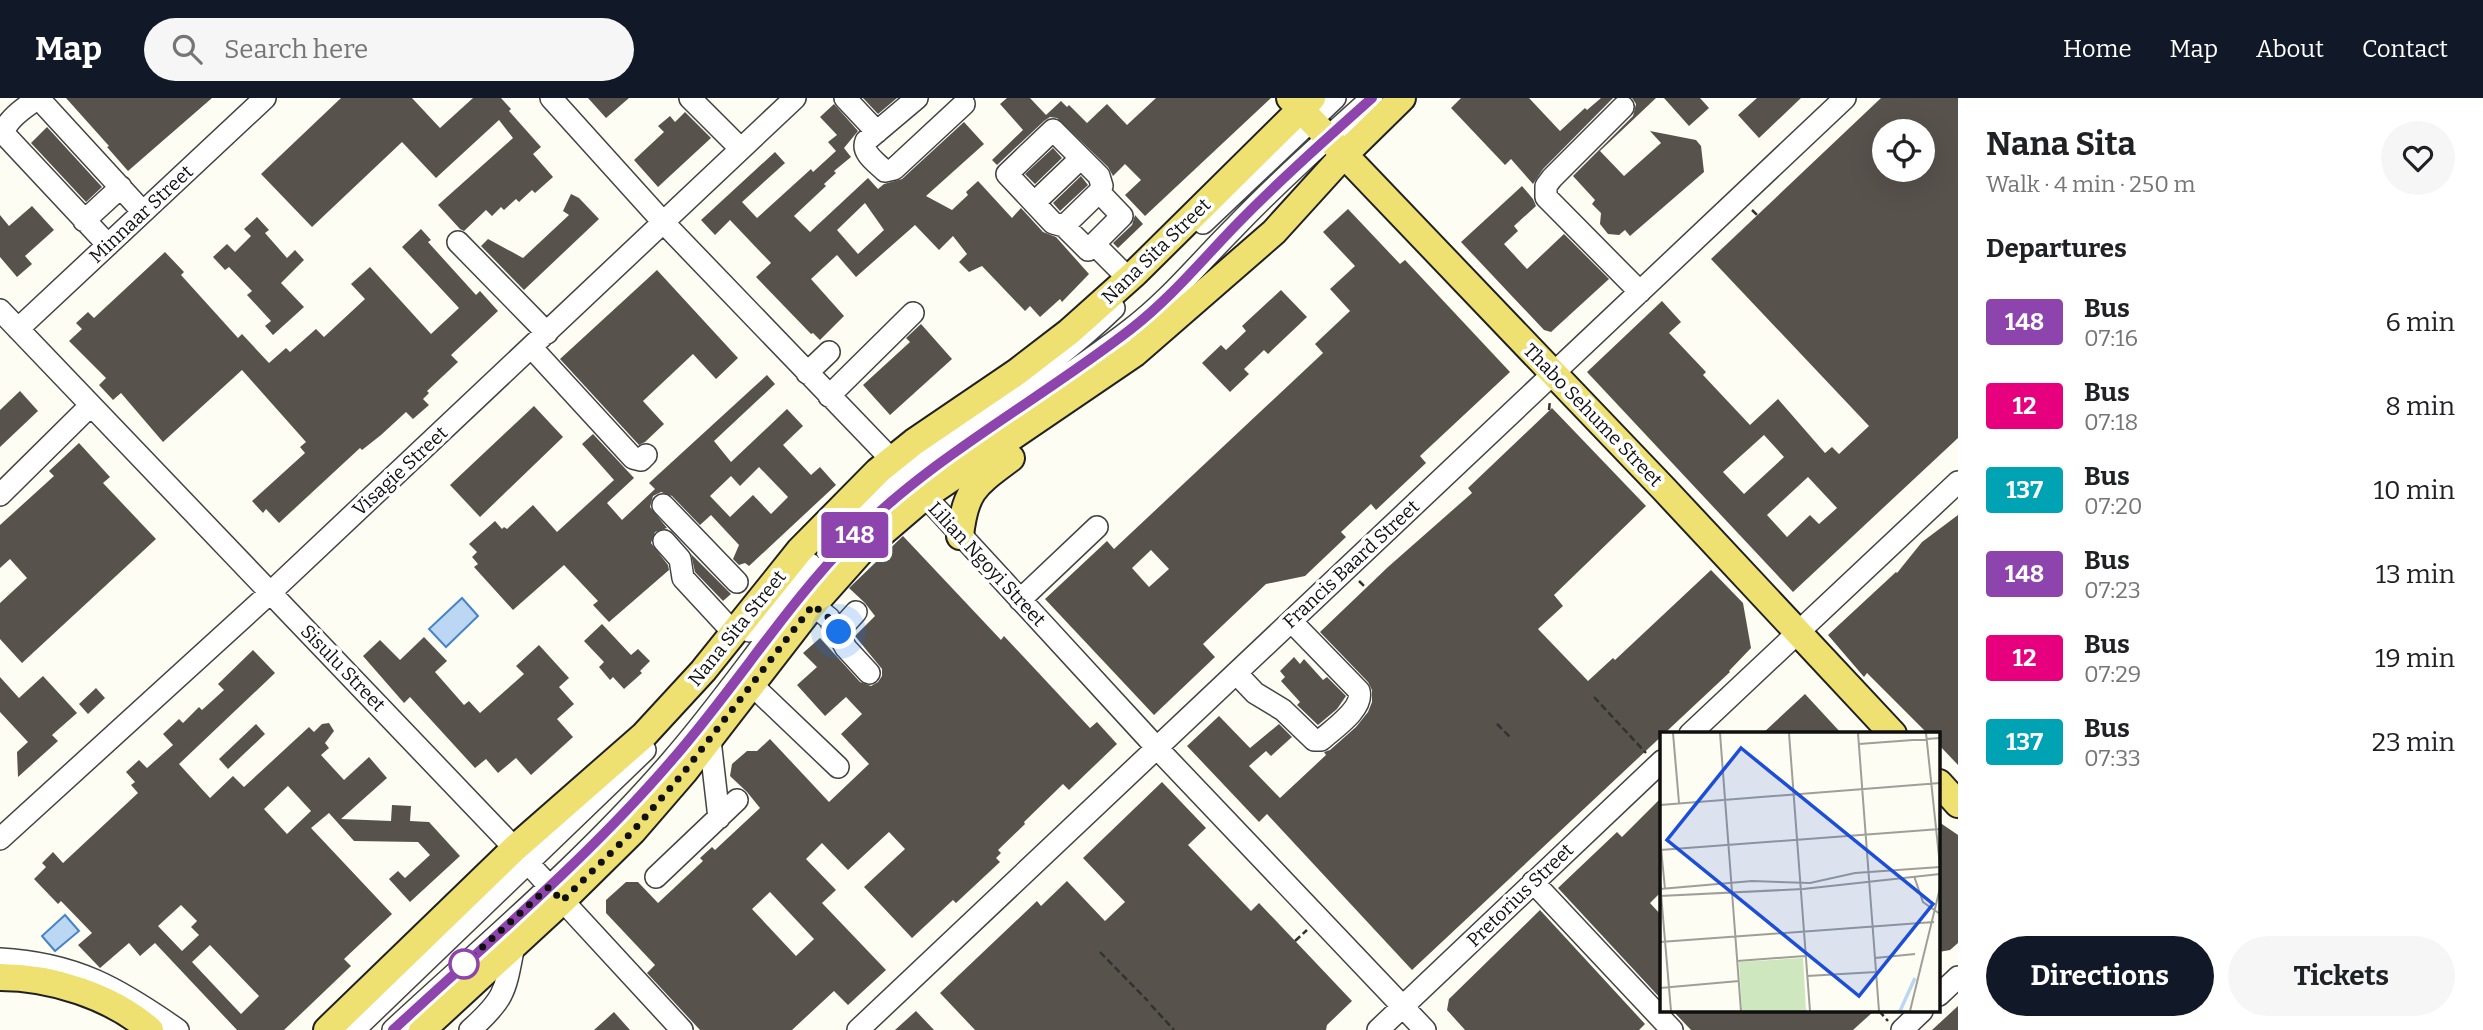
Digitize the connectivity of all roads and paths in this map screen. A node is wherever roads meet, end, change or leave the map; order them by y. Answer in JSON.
{"nodes":[{"id":1,"x":264,"y":98,"type":"edge"},
{"id":2,"x":551,"y":98,"type":"edge"},
{"id":3,"x":690,"y":98,"type":"edge"},
{"id":4,"x":795,"y":98,"type":"edge"},
{"id":5,"x":845,"y":98,"type":"edge"},
{"id":6,"x":917,"y":98,"type":"edge"},
{"id":7,"x":1335,"y":98,"type":"edge"},
{"id":8,"x":1372,"y":98,"type":"edge"},
{"id":9,"x":1402,"y":98,"type":"edge"},
{"id":10,"x":1845,"y":98,"type":"edge"},
{"id":11,"x":964,"y":104,"type":"dead end"},
{"id":12,"x":1623,"y":107,"type":"dead end"},
{"id":13,"x":1314,"y":119,"type":"edge"},
{"id":14,"x":877,"y":132,"type":"junction"},
{"id":15,"x":741,"y":149,"type":"junction"},
{"id":16,"x":1081,"y":158,"type":"junction"},
{"id":17,"x":121,"y":187,"type":"junction"},
{"id":18,"x":1099,"y":192,"type":"junction"},
{"id":19,"x":1034,"y":203,"type":"junction"},
{"id":20,"x":143,"y":212,"type":"junction"},
{"id":21,"x":84,"y":221,"type":"junction"},
{"id":22,"x":663,"y":222,"type":"junction"},
{"id":23,"x":1064,"y":226,"type":"junction"},
{"id":24,"x":458,"y":242,"type":"dead end"},
{"id":25,"x":1094,"y":244,"type":"junction"},
{"id":26,"x":107,"y":245,"type":"junction"},
{"id":27,"x":1129,"y":279,"type":"junction"},
{"id":28,"x":1640,"y":292,"type":"junction"},
{"id":29,"x":0,"y":310,"type":"edge"},
{"id":30,"x":913,"y":313,"type":"dead end"},
{"id":31,"x":18,"y":329,"type":"junction"},
{"id":32,"x":539,"y":340,"type":"junction"},
{"id":33,"x":829,"y":352,"type":"dead end"},
{"id":34,"x":1135,"y":353,"type":"junction"},
{"id":35,"x":807,"y":373,"type":"junction"},
{"id":36,"x":1553,"y":373,"type":"junction"},
{"id":37,"x":829,"y":396,"type":"junction"},
{"id":38,"x":90,"y":406,"type":"junction"},
{"id":39,"x":646,"y":455,"type":"dead end"},
{"id":40,"x":908,"y":478,"type":"junction"},
{"id":41,"x":1958,"y":482,"type":"edge"},
{"id":42,"x":0,"y":495,"type":"edge"},
{"id":43,"x":663,"y":505,"type":"dead end"},
{"id":44,"x":1097,"y":527,"type":"dead end"},
{"id":45,"x":960,"y":536,"type":"junction"},
{"id":46,"x":696,"y":540,"type":"junction"},
{"id":47,"x":664,"y":541,"type":"dead end"},
{"id":48,"x":680,"y":559,"type":"junction"},
{"id":49,"x":737,"y":582,"type":"dead end"},
{"id":50,"x":271,"y":592,"type":"junction"},
{"id":51,"x":1020,"y":600,"type":"junction"},
{"id":52,"x":813,"y":605,"type":"junction"},
{"id":53,"x":856,"y":612,"type":"dead end"},
{"id":54,"x":1291,"y":621,"type":"junction"},
{"id":55,"x":733,"y":632,"type":"junction"},
{"id":56,"x":838,"y":632,"type":"junction"},
{"id":57,"x":1797,"y":634,"type":"junction"},
{"id":58,"x":869,"y":673,"type":"dead end"},
{"id":59,"x":1236,"y":673,"type":"junction"},
{"id":60,"x":751,"y":684,"type":"junction"},
{"id":61,"x":1594,"y":697,"type":"dead end"},
{"id":62,"x":1497,"y":724,"type":"dead end"},
{"id":63,"x":1692,"y":732,"type":"edge"},
{"id":64,"x":1891,"y":732,"type":"edge"},
{"id":65,"x":1510,"y":737,"type":"dead end"},
{"id":66,"x":710,"y":740,"type":"junction"},
{"id":67,"x":1156,"y":747,"type":"junction"},
{"id":68,"x":1660,"y":763,"type":"edge"},
{"id":69,"x":838,"y":767,"type":"dead end"},
{"id":70,"x":737,"y":800,"type":"dead end"},
{"id":71,"x":719,"y":818,"type":"junction"},
{"id":72,"x":0,"y":839,"type":"edge"},
{"id":73,"x":521,"y":856,"type":"junction"},
{"id":74,"x":656,"y":877,"type":"dead end"},
{"id":75,"x":1534,"y":882,"type":"junction"},
{"id":76,"x":556,"y":894,"type":"junction"},
{"id":77,"x":514,"y":946,"type":"junction"},
{"id":78,"x":1100,"y":952,"type":"dead end"},
{"id":79,"x":0,"y":959,"type":"edge"},
{"id":80,"x":0,"y":969,"type":"edge"},
{"id":81,"x":0,"y":977,"type":"edge"},
{"id":82,"x":1958,"y":977,"type":"edge"},
{"id":83,"x":1940,"y":994,"type":"edge"},
{"id":84,"x":1147,"y":1001,"type":"dead end"},
{"id":85,"x":1151,"y":1005,"type":"dead end"},
{"id":86,"x":1403,"y":1007,"type":"junction"},
{"id":87,"x":1921,"y":1012,"type":"edge"},
{"id":88,"x":150,"y":1030,"type":"edge"},
{"id":89,"x":164,"y":1030,"type":"edge"},
{"id":90,"x":178,"y":1030,"type":"edge"},
{"id":91,"x":327,"y":1030,"type":"edge"},
{"id":92,"x":354,"y":1030,"type":"edge"},
{"id":93,"x":393,"y":1030,"type":"edge"},
{"id":94,"x":422,"y":1030,"type":"edge"},
{"id":95,"x":470,"y":1030,"type":"edge"},
{"id":96,"x":682,"y":1030,"type":"edge"},
{"id":97,"x":858,"y":1030,"type":"edge"},
{"id":98,"x":1174,"y":1030,"type":"edge"},
{"id":99,"x":1378,"y":1030,"type":"edge"},
{"id":100,"x":1425,"y":1030,"type":"edge"},
{"id":101,"x":1672,"y":1030,"type":"edge"},
{"id":102,"x":1902,"y":1030,"type":"edge"}],
"edges":[{"from":1,"to":20,"type":"street","name":"Minnaar Street"},
{"from":2,"to":22,"type":"street","name":"Lilian Ngoyi Street"},
{"from":3,"to":15,"type":"street"},
{"from":4,"to":15,"type":"street","name":"Visagie Street"},
{"from":5,"to":14,"type":"street"},
{"from":6,"to":14,"type":"street"},
{"from":7,"to":13,"type":"street"},
{"from":8,"to":13,"type":"street"},
{"from":9,"to":13,"type":"main road","name":"Nana Sita Street"},
{"from":10,"to":28,"type":"street","name":"Francis Baard Street"},
{"from":11,"to":14,"type":"street"},
{"from":12,"to":28,"type":"street"},
{"from":13,"to":27,"type":"main road","name":"Nana Sita Street"},
{"from":13,"to":34,"type":"main road","name":"Nana Sita Street"},
{"from":13,"to":36,"type":"main road","name":"Thabo Sehume Street"},
{"from":13,"to":40,"type":"street"},
{"from":13,"to":40,"type":"street"},
{"from":15,"to":22,"type":"street","name":"Visagie Street"},
{"from":16,"to":18,"type":"street"},
{"from":16,"to":19,"type":"street"},
{"from":16,"to":19,"type":"street"},
{"from":17,"to":20,"type":"street"},
{"from":17,"to":21,"type":"street"},
{"from":17,"to":21,"type":"street"},
{"from":18,"to":23,"type":"street"},
{"from":18,"to":25,"type":"street"},
{"from":19,"to":23,"type":"street"},
{"from":20,"to":26,"type":"street","name":"Minnaar Street"},
{"from":21,"to":26,"type":"street"},
{"from":22,"to":32,"type":"street","name":"Visagie Street"},
{"from":22,"to":35,"type":"street","name":"Lilian Ngoyi Street"},
{"from":23,"to":25,"type":"street"},
{"from":24,"to":32,"type":"street"},
{"from":25,"to":27,"type":"street"},
{"from":26,"to":31,"type":"street","name":"Minnaar Street"},
{"from":27,"to":40,"type":"main road","name":"Nana Sita Street"},
{"from":28,"to":36,"type":"street","name":"Francis Baard Street"},
{"from":29,"to":31,"type":"street","name":"Sisulu Street"},
{"from":30,"to":37,"type":"street"},
{"from":31,"to":38,"type":"street","name":"Sisulu Street"},
{"from":32,"to":39,"type":"street"},
{"from":32,"to":50,"type":"street","name":"Visagie Street"},
{"from":33,"to":35,"type":"street"},
{"from":34,"to":40,"type":"main road","name":"Nana Sita Street"},
{"from":34,"to":45,"type":"main road"},
{"from":35,"to":37,"type":"street","name":"Lilian Ngoyi Street"},
{"from":36,"to":54,"type":"street","name":"Francis Baard Street"},
{"from":36,"to":57,"type":"main road","name":"Thabo Sehume Street"},
{"from":37,"to":40,"type":"street","name":"Lilian Ngoyi Street"},
{"from":38,"to":42,"type":"street"},
{"from":38,"to":50,"type":"street","name":"Sisulu Street"},
{"from":40,"to":45,"type":"street","name":"Lilian Ngoyi Street"},
{"from":40,"to":52,"type":"main road","name":"Nana Sita Street"},
{"from":40,"to":55,"type":"main road","name":"Nana Sita Street"},
{"from":40,"to":73,"type":"street"},
{"from":40,"to":76,"type":"street"},
{"from":41,"to":57,"type":"street"},
{"from":43,"to":46,"type":"street"},
{"from":44,"to":51,"type":"street"},
{"from":45,"to":51,"type":"street","name":"Lilian Ngoyi Street"},
{"from":46,"to":48,"type":"street"},
{"from":46,"to":49,"type":"street"},
{"from":47,"to":48,"type":"street"},
{"from":48,"to":55,"type":"street"},
{"from":50,"to":72,"type":"street","name":"Visagie Street"},
{"from":50,"to":73,"type":"street","name":"Sisulu Street"},
{"from":51,"to":67,"type":"street","name":"Lilian Ngoyi Street"},
{"from":52,"to":56,"type":"street"},
{"from":52,"to":60,"type":"main road","name":"Nana Sita Street"},
{"from":53,"to":56,"type":"street"},
{"from":54,"to":59,"type":"street","name":"Francis Baard Street"},
{"from":54,"to":59,"type":"street"},
{"from":55,"to":73,"type":"main road","name":"Nana Sita Street"},
{"from":56,"to":58,"type":"street"},
{"from":57,"to":63,"type":"street"},
{"from":57,"to":64,"type":"main road","name":"Thabo Sehume Street"},
{"from":59,"to":67,"type":"street","name":"Francis Baard Street"},
{"from":60,"to":66,"type":"main road","name":"Nana Sita Street"},
{"from":60,"to":69,"type":"street"},
{"from":61,"to":68,"type":"path"},
{"from":62,"to":65,"type":"path"},
{"from":66,"to":71,"type":"street"},
{"from":66,"to":76,"type":"main road","name":"Nana Sita Street"},
{"from":67,"to":86,"type":"street","name":"Lilian Ngoyi Street"},
{"from":67,"to":97,"type":"street","name":"Francis Baard Street"},
{"from":68,"to":75,"type":"street","name":"Pretorius Street"},
{"from":70,"to":71,"type":"street"},
{"from":71,"to":74,"type":"street"},
{"from":73,"to":76,"type":"street","name":"Sisulu Street"},
{"from":73,"to":91,"type":"main road","name":"Nana Sita Street"},
{"from":73,"to":92,"type":"street"},
{"from":75,"to":86,"type":"street","name":"Pretorius Street"},
{"from":75,"to":101,"type":"street"},
{"from":76,"to":77,"type":"main road","name":"Nana Sita Street"},
{"from":76,"to":93,"type":"street"},
{"from":76,"to":96,"type":"street","name":"Sisulu Street"},
{"from":77,"to":94,"type":"main road","name":"Nana Sita Street"},
{"from":77,"to":95,"type":"street"},
{"from":78,"to":84,"type":"path"},
{"from":79,"to":90,"type":"street"},
{"from":80,"to":89,"type":"street"},
{"from":81,"to":88,"type":"main road"},
{"from":82,"to":83,"type":"street"},
{"from":85,"to":98,"type":"path"},
{"from":86,"to":99,"type":"street","name":"Pretorius Street"},
{"from":86,"to":100,"type":"street","name":"Lilian Ngoyi Street"},
{"from":87,"to":102,"type":"street"}]}
